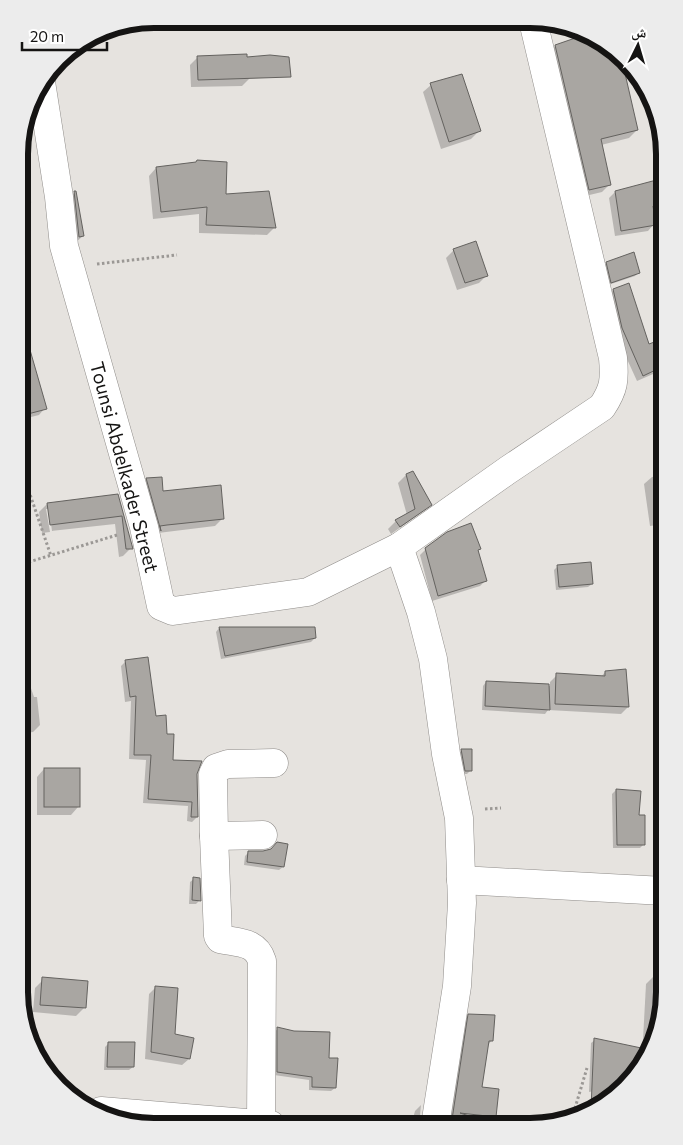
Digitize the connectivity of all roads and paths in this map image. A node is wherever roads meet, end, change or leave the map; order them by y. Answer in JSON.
{"nodes":[{"id":1,"x":535,"y":28,"type":"edge"},
{"id":2,"x":43,"y":93,"type":"edge"},
{"id":3,"x":176,"y":255,"type":"dead end"},
{"id":4,"x":69,"y":267,"type":"junction"},
{"id":5,"x":28,"y":486,"type":"edge"},
{"id":6,"x":144,"y":527,"type":"junction"},
{"id":7,"x":399,"y":547,"type":"junction"},
{"id":8,"x":51,"y":556,"type":"junction"},
{"id":9,"x":28,"y":562,"type":"edge"},
{"id":10,"x":274,"y":763,"type":"dead end"},
{"id":11,"x":263,"y":835,"type":"dead end"},
{"id":12,"x":214,"y":836,"type":"junction"},
{"id":13,"x":461,"y":880,"type":"junction"},
{"id":14,"x":655,"y":891,"type":"edge"},
{"id":15,"x":586,"y":1068,"type":"dead end"},
{"id":16,"x":574,"y":1109,"type":"edge"},
{"id":17,"x":266,"y":1118,"type":"edge"},
{"id":18,"x":436,"y":1118,"type":"edge"}],
"edges":[{"from":1,"to":7,"type":"street"},
{"from":2,"to":4,"type":"street","name":"Tounsi Abdelkader Street"},
{"from":3,"to":4,"type":"path"},
{"from":4,"to":6,"type":"street","name":"Tounsi Abdelkader Street"},
{"from":5,"to":8,"type":"path"},
{"from":6,"to":7,"type":"street","name":"Tounsi Abdelkader Street"},
{"from":6,"to":8,"type":"path"},
{"from":7,"to":13,"type":"street"},
{"from":8,"to":9,"type":"path"},
{"from":10,"to":12,"type":"street"},
{"from":11,"to":12,"type":"street"},
{"from":12,"to":17,"type":"street"},
{"from":13,"to":14,"type":"street"},
{"from":13,"to":18,"type":"street"},
{"from":15,"to":16,"type":"path"}]}
